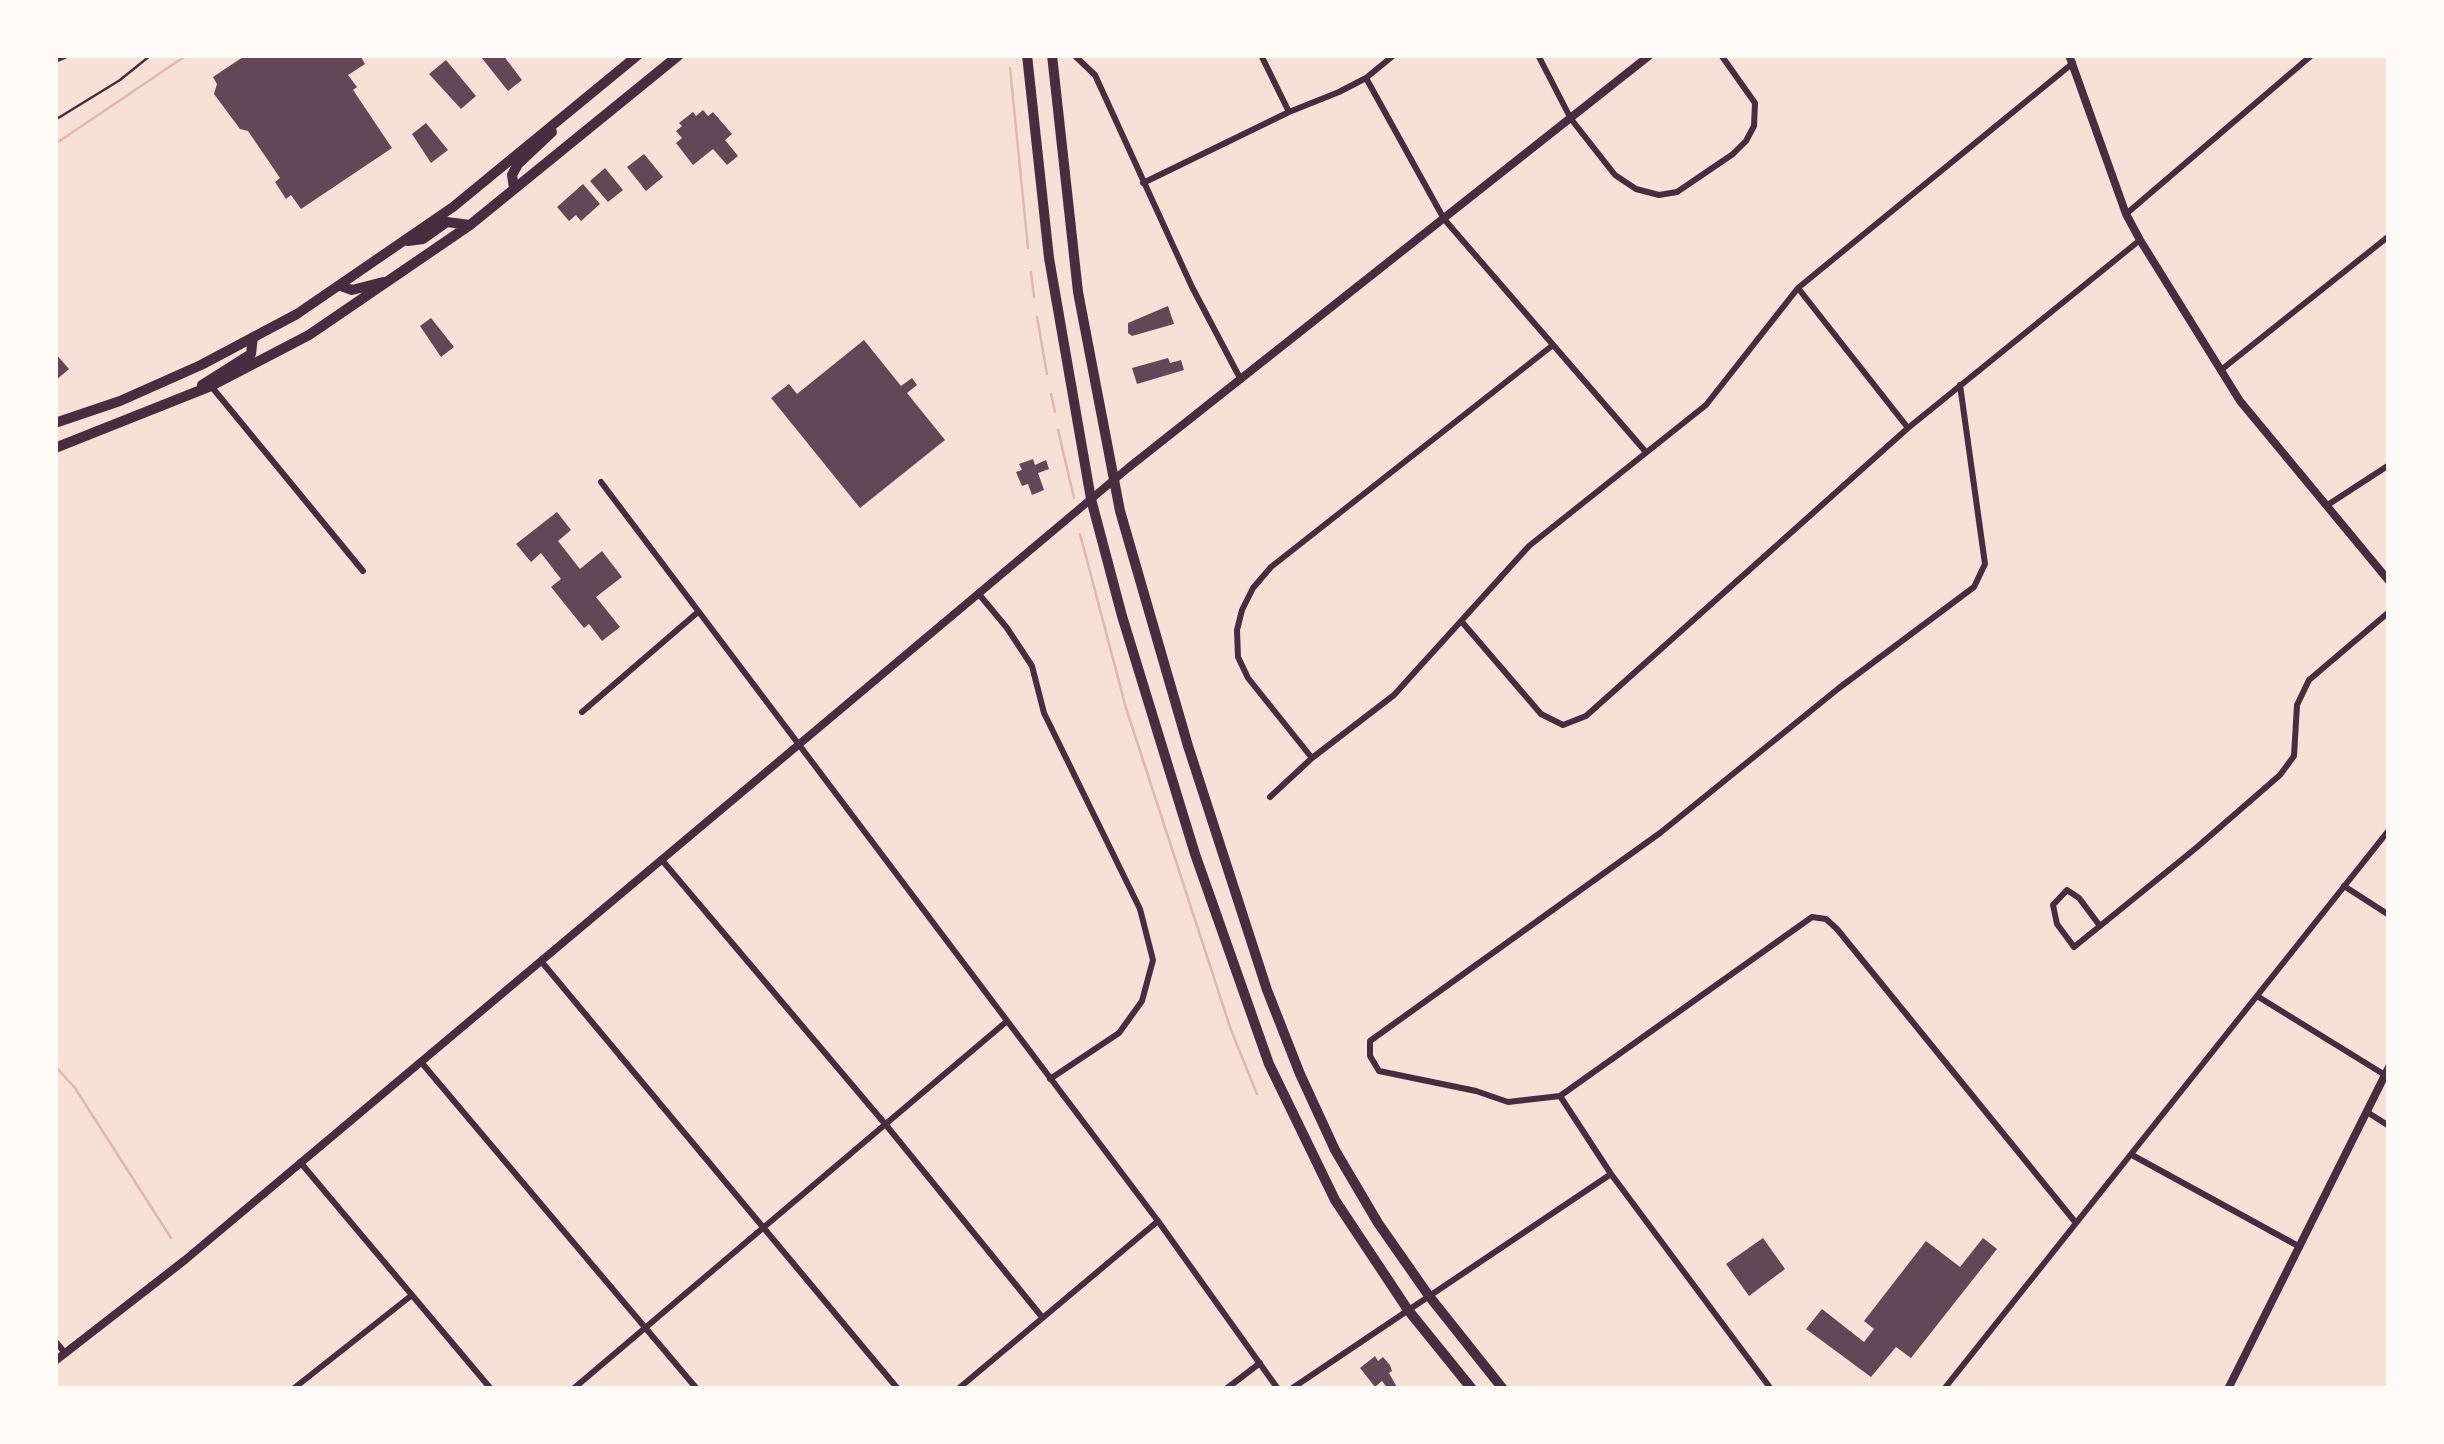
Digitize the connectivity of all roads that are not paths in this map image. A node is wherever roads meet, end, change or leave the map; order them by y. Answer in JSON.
{"nodes":[{"id":1,"x":67,"y":55,"type":"edge"},
{"id":2,"x":638,"y":55,"type":"edge"},
{"id":3,"x":679,"y":55,"type":"edge"},
{"id":4,"x":1027,"y":55,"type":"edge"},
{"id":5,"x":1052,"y":55,"type":"edge"},
{"id":6,"x":1074,"y":55,"type":"edge"},
{"id":7,"x":1261,"y":55,"type":"edge"},
{"id":8,"x":1394,"y":55,"type":"edge"},
{"id":9,"x":1538,"y":55,"type":"edge"},
{"id":10,"x":1650,"y":55,"type":"edge"},
{"id":11,"x":1721,"y":55,"type":"edge"},
{"id":12,"x":2312,"y":55,"type":"edge"},
{"id":13,"x":2071,"y":59,"type":"edge"},
{"id":14,"x":55,"y":60,"type":"edge"},
{"id":15,"x":1366,"y":78,"type":"junction"},
{"id":16,"x":576,"y":106,"type":"junction"},
{"id":17,"x":1289,"y":112,"type":"junction"},
{"id":18,"x":1571,"y":119,"type":"junction"},
{"id":19,"x":1143,"y":183,"type":"junction"},
{"id":20,"x":514,"y":188,"type":"junction"},
{"id":21,"x":2126,"y":214,"type":"junction"},
{"id":22,"x":1444,"y":218,"type":"junction"},
{"id":23,"x":470,"y":224,"type":"junction"},
{"id":24,"x":2389,"y":236,"type":"edge"},
{"id":25,"x":2140,"y":240,"type":"junction"},
{"id":26,"x":405,"y":241,"type":"junction"},
{"id":27,"x":420,"y":260,"type":"junction"},
{"id":28,"x":396,"y":278,"type":"junction"},
{"id":29,"x":341,"y":286,"type":"junction"},
{"id":30,"x":1798,"y":288,"type":"junction"},
{"id":31,"x":319,"y":300,"type":"junction"},
{"id":32,"x":344,"y":312,"type":"junction"},
{"id":33,"x":254,"y":337,"type":"junction"},
{"id":34,"x":1553,"y":345,"type":"junction"},
{"id":35,"x":2221,"y":370,"type":"junction"},
{"id":36,"x":1241,"y":380,"type":"junction"},
{"id":37,"x":1960,"y":385,"type":"junction"},
{"id":38,"x":212,"y":386,"type":"junction"},
{"id":39,"x":190,"y":396,"type":"junction"},
{"id":40,"x":120,"y":401,"type":"junction"},
{"id":41,"x":127,"y":422,"type":"junction"},
{"id":42,"x":55,"y":423,"type":"edge"},
{"id":43,"x":1908,"y":428,"type":"junction"},
{"id":44,"x":55,"y":448,"type":"edge"},
{"id":45,"x":1645,"y":451,"type":"junction"},
{"id":46,"x":2389,"y":465,"type":"edge"},
{"id":47,"x":1114,"y":480,"type":"junction"},
{"id":48,"x":600,"y":482,"type":"dead end"},
{"id":49,"x":1091,"y":498,"type":"junction"},
{"id":50,"x":2326,"y":506,"type":"junction"},
{"id":51,"x":363,"y":571,"type":"dead end"},
{"id":52,"x":2389,"y":581,"type":"edge"},
{"id":53,"x":978,"y":593,"type":"junction"},
{"id":54,"x":698,"y":612,"type":"junction"},
{"id":55,"x":2389,"y":612,"type":"edge"},
{"id":56,"x":1462,"y":622,"type":"junction"},
{"id":57,"x":582,"y":712,"type":"dead end"},
{"id":58,"x":797,"y":746,"type":"junction"},
{"id":59,"x":1312,"y":758,"type":"junction"},
{"id":60,"x":1270,"y":797,"type":"dead end"},
{"id":61,"x":2389,"y":830,"type":"edge"},
{"id":62,"x":661,"y":859,"type":"junction"},
{"id":63,"x":2344,"y":886,"type":"junction"},
{"id":64,"x":2389,"y":915,"type":"edge"},
{"id":65,"x":2100,"y":926,"type":"junction"},
{"id":66,"x":541,"y":961,"type":"junction"},
{"id":67,"x":2257,"y":996,"type":"junction"},
{"id":68,"x":1006,"y":1022,"type":"junction"},
{"id":69,"x":420,"y":1060,"type":"junction"},
{"id":70,"x":2387,"y":1071,"type":"edge"},
{"id":71,"x":1050,"y":1079,"type":"junction"},
{"id":72,"x":1560,"y":1096,"type":"junction"},
{"id":73,"x":2367,"y":1112,"type":"junction"},
{"id":74,"x":886,"y":1125,"type":"junction"},
{"id":75,"x":2389,"y":1126,"type":"edge"},
{"id":76,"x":2132,"y":1155,"type":"junction"},
{"id":77,"x":300,"y":1162,"type":"junction"},
{"id":78,"x":1610,"y":1174,"type":"junction"},
{"id":79,"x":1158,"y":1221,"type":"junction"},
{"id":80,"x":2076,"y":1223,"type":"junction"},
{"id":81,"x":765,"y":1227,"type":"junction"},
{"id":82,"x":2300,"y":1247,"type":"junction"},
{"id":83,"x":412,"y":1295,"type":"junction"},
{"id":84,"x":1429,"y":1296,"type":"junction"},
{"id":85,"x":1408,"y":1310,"type":"junction"},
{"id":86,"x":1042,"y":1318,"type":"junction"},
{"id":87,"x":646,"y":1327,"type":"junction"},
{"id":88,"x":55,"y":1341,"type":"edge"},
{"id":89,"x":64,"y":1353,"type":"junction"},
{"id":90,"x":55,"y":1360,"type":"edge"},
{"id":91,"x":1260,"y":1363,"type":"junction"},
{"id":92,"x":293,"y":1389,"type":"edge"},
{"id":93,"x":491,"y":1389,"type":"edge"},
{"id":94,"x":573,"y":1389,"type":"edge"},
{"id":95,"x":697,"y":1389,"type":"edge"},
{"id":96,"x":898,"y":1389,"type":"edge"},
{"id":97,"x":958,"y":1389,"type":"edge"},
{"id":98,"x":1226,"y":1389,"type":"edge"},
{"id":99,"x":1278,"y":1389,"type":"edge"},
{"id":100,"x":1291,"y":1389,"type":"edge"},
{"id":101,"x":1472,"y":1389,"type":"edge"},
{"id":102,"x":1504,"y":1389,"type":"edge"},
{"id":103,"x":1771,"y":1389,"type":"edge"},
{"id":104,"x":1944,"y":1389,"type":"edge"},
{"id":105,"x":2228,"y":1389,"type":"edge"}],
"edges":[{"from":1,"to":14,"type":"street"},
{"from":2,"to":16,"type":"main road"},
{"from":3,"to":20,"type":"main road"},
{"from":4,"to":49,"type":"main road"},
{"from":5,"to":47,"type":"main road"},
{"from":6,"to":19,"type":"street"},
{"from":7,"to":17,"type":"street"},
{"from":8,"to":15,"type":"street"},
{"from":9,"to":18,"type":"street"},
{"from":10,"to":18,"type":"street"},
{"from":11,"to":18,"type":"street"},
{"from":12,"to":21,"type":"street"},
{"from":13,"to":21,"type":"street"},
{"from":13,"to":30,"type":"street"},
{"from":15,"to":17,"type":"street"},
{"from":15,"to":22,"type":"street"},
{"from":16,"to":20,"type":"main road"},
{"from":16,"to":26,"type":"main road"},
{"from":17,"to":19,"type":"street"},
{"from":18,"to":22,"type":"street"},
{"from":19,"to":36,"type":"street"},
{"from":20,"to":23,"type":"main road"},
{"from":21,"to":25,"type":"street"},
{"from":22,"to":34,"type":"street"},
{"from":22,"to":36,"type":"street"},
{"from":23,"to":26,"type":"main road"},
{"from":23,"to":27,"type":"main road"},
{"from":24,"to":35,"type":"street"},
{"from":25,"to":35,"type":"street"},
{"from":25,"to":37,"type":"street"},
{"from":26,"to":27,"type":"street"},
{"from":26,"to":29,"type":"main road"},
{"from":27,"to":28,"type":"main road"},
{"from":28,"to":29,"type":"main road"},
{"from":28,"to":32,"type":"main road"},
{"from":29,"to":31,"type":"main road"},
{"from":30,"to":43,"type":"street"},
{"from":30,"to":45,"type":"street"},
{"from":31,"to":32,"type":"main road"},
{"from":31,"to":33,"type":"main road"},
{"from":32,"to":38,"type":"main road"},
{"from":33,"to":39,"type":"main road"},
{"from":33,"to":40,"type":"main road"},
{"from":34,"to":45,"type":"street"},
{"from":34,"to":59,"type":"street"},
{"from":35,"to":50,"type":"street"},
{"from":36,"to":47,"type":"street"},
{"from":37,"to":43,"type":"street"},
{"from":37,"to":72,"type":"street"},
{"from":38,"to":39,"type":"main road"},
{"from":38,"to":51,"type":"street"},
{"from":39,"to":41,"type":"main road"},
{"from":40,"to":41,"type":"street"},
{"from":40,"to":42,"type":"main road"},
{"from":41,"to":44,"type":"main road"},
{"from":43,"to":56,"type":"street"},
{"from":45,"to":56,"type":"street"},
{"from":46,"to":50,"type":"street"},
{"from":47,"to":49,"type":"street"},
{"from":47,"to":84,"type":"main road"},
{"from":48,"to":54,"type":"street"},
{"from":49,"to":53,"type":"street"},
{"from":49,"to":85,"type":"main road"},
{"from":50,"to":52,"type":"street"},
{"from":53,"to":58,"type":"street"},
{"from":53,"to":71,"type":"street"},
{"from":54,"to":57,"type":"street"},
{"from":54,"to":58,"type":"street"},
{"from":55,"to":65,"type":"street"},
{"from":56,"to":59,"type":"street"},
{"from":58,"to":62,"type":"street"},
{"from":58,"to":68,"type":"street"},
{"from":59,"to":60,"type":"street"},
{"from":61,"to":63,"type":"street"},
{"from":62,"to":66,"type":"street"},
{"from":62,"to":74,"type":"street"},
{"from":63,"to":64,"type":"street"},
{"from":63,"to":67,"type":"street"},
{"from":65,"to":65,"type":"street"},
{"from":66,"to":69,"type":"street"},
{"from":66,"to":81,"type":"street"},
{"from":67,"to":70,"type":"street"},
{"from":67,"to":76,"type":"street"},
{"from":68,"to":71,"type":"street"},
{"from":68,"to":74,"type":"street"},
{"from":69,"to":77,"type":"street"},
{"from":69,"to":87,"type":"street"},
{"from":70,"to":73,"type":"street"},
{"from":71,"to":79,"type":"street"},
{"from":72,"to":78,"type":"street"},
{"from":72,"to":80,"type":"street"},
{"from":73,"to":75,"type":"street"},
{"from":73,"to":82,"type":"street"},
{"from":74,"to":81,"type":"street"},
{"from":74,"to":86,"type":"street"},
{"from":76,"to":80,"type":"street"},
{"from":76,"to":82,"type":"street"},
{"from":77,"to":83,"type":"street"},
{"from":77,"to":89,"type":"street"},
{"from":78,"to":84,"type":"street"},
{"from":78,"to":103,"type":"street"},
{"from":79,"to":86,"type":"street"},
{"from":79,"to":91,"type":"street"},
{"from":80,"to":104,"type":"street"},
{"from":81,"to":87,"type":"street"},
{"from":81,"to":96,"type":"street"},
{"from":82,"to":105,"type":"street"},
{"from":83,"to":92,"type":"street"},
{"from":83,"to":93,"type":"street"},
{"from":84,"to":85,"type":"street"},
{"from":84,"to":102,"type":"main road"},
{"from":85,"to":100,"type":"street"},
{"from":85,"to":101,"type":"main road"},
{"from":86,"to":97,"type":"street"},
{"from":87,"to":94,"type":"street"},
{"from":87,"to":95,"type":"street"},
{"from":88,"to":89,"type":"street"},
{"from":89,"to":90,"type":"street"},
{"from":91,"to":98,"type":"street"},
{"from":91,"to":99,"type":"street"}]}
